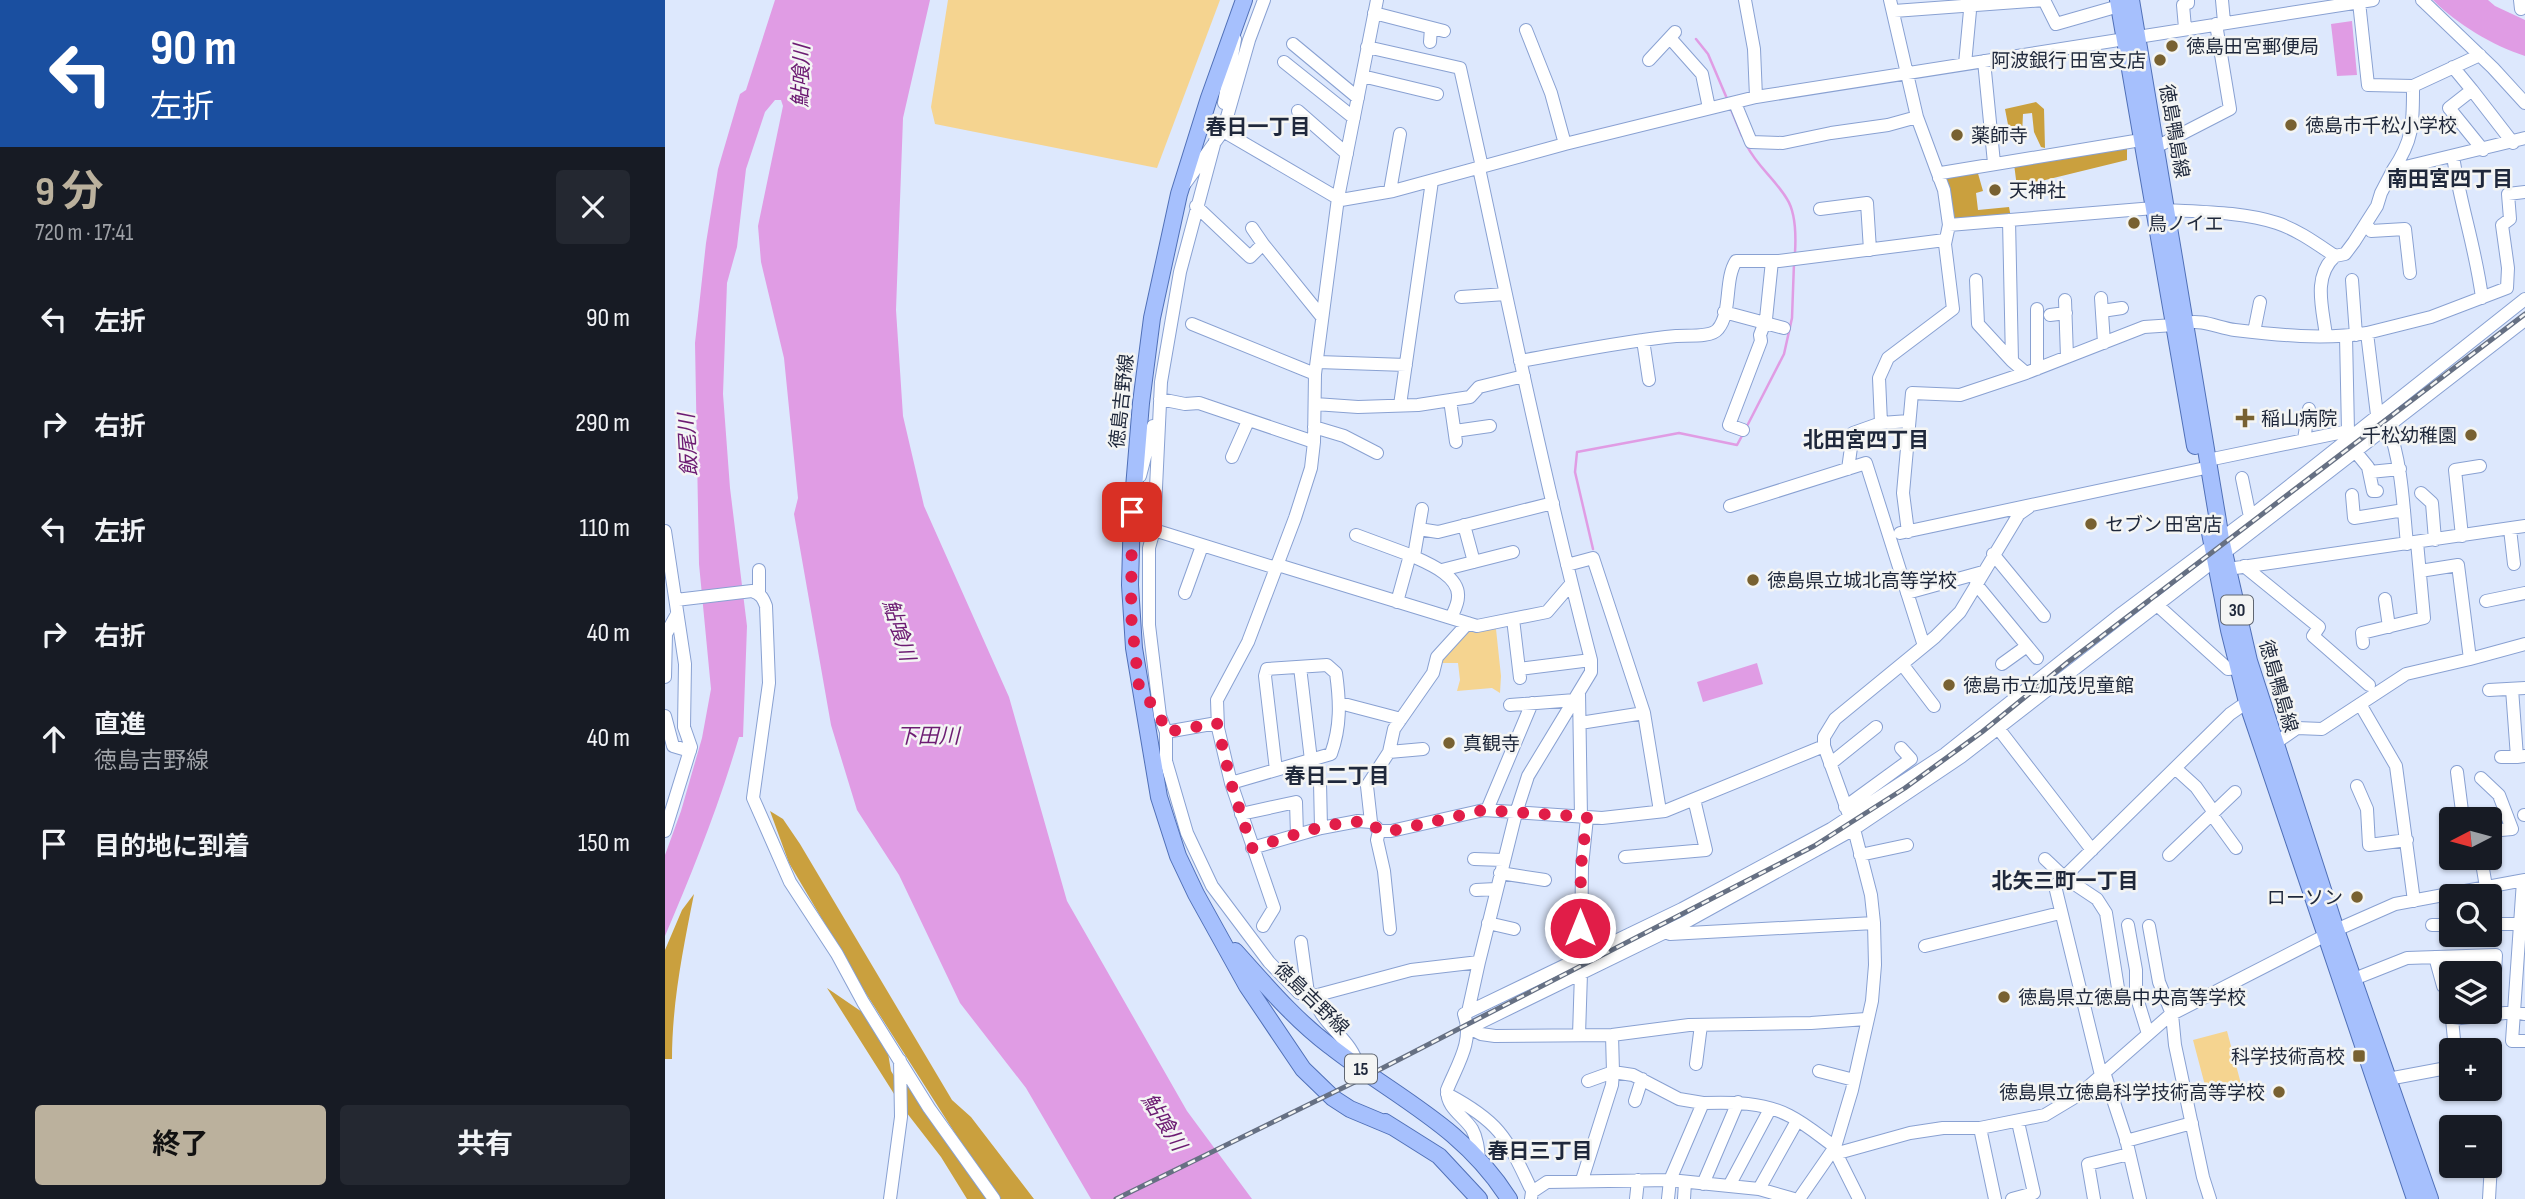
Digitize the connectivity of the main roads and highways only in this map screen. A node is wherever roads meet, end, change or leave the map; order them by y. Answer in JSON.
{"nodes":[{"id":1,"x":1244,"y":0,"type":"edge"},
{"id":2,"x":2123,"y":2,"type":"edge"},
{"id":3,"x":2224,"y":556,"type":"junction"},
{"id":4,"x":2253,"y":698,"type":"junction"},
{"id":5,"x":1216,"y":931,"type":"junction"},
{"id":6,"x":2331,"y":933,"type":"junction"},
{"id":7,"x":1479,"y":1199,"type":"edge"},
{"id":8,"x":1509,"y":1199,"type":"edge"},
{"id":9,"x":2415,"y":1199,"type":"edge"},
{"id":10,"x":2430,"y":1199,"type":"edge"}],
"edges":[{"from":1,"to":5,"type":"main road","name":"徳島吉野線","number":"15"},
{"from":2,"to":3,"type":"main road","name":"徳島鴨島線","number":"30"},
{"from":3,"to":4,"type":"main road","name":"徳島鴨島線","number":"30"},
{"from":3,"to":4,"type":"main road","name":"徳島鴨島線","number":"30"},
{"from":4,"to":6,"type":"main road","name":"徳島鴨島線","number":"30"},
{"from":4,"to":6,"type":"main road","name":"徳島鴨島線","number":"30"},
{"from":5,"to":7,"type":"main road","name":"徳島吉野線","number":"15"},
{"from":5,"to":8,"type":"main road","name":"徳島吉野線","number":"15"},
{"from":6,"to":9,"type":"main road","name":"徳島鴨島線","number":"30"},
{"from":6,"to":10,"type":"main road","name":"徳島鴨島線","number":"30"}]}
